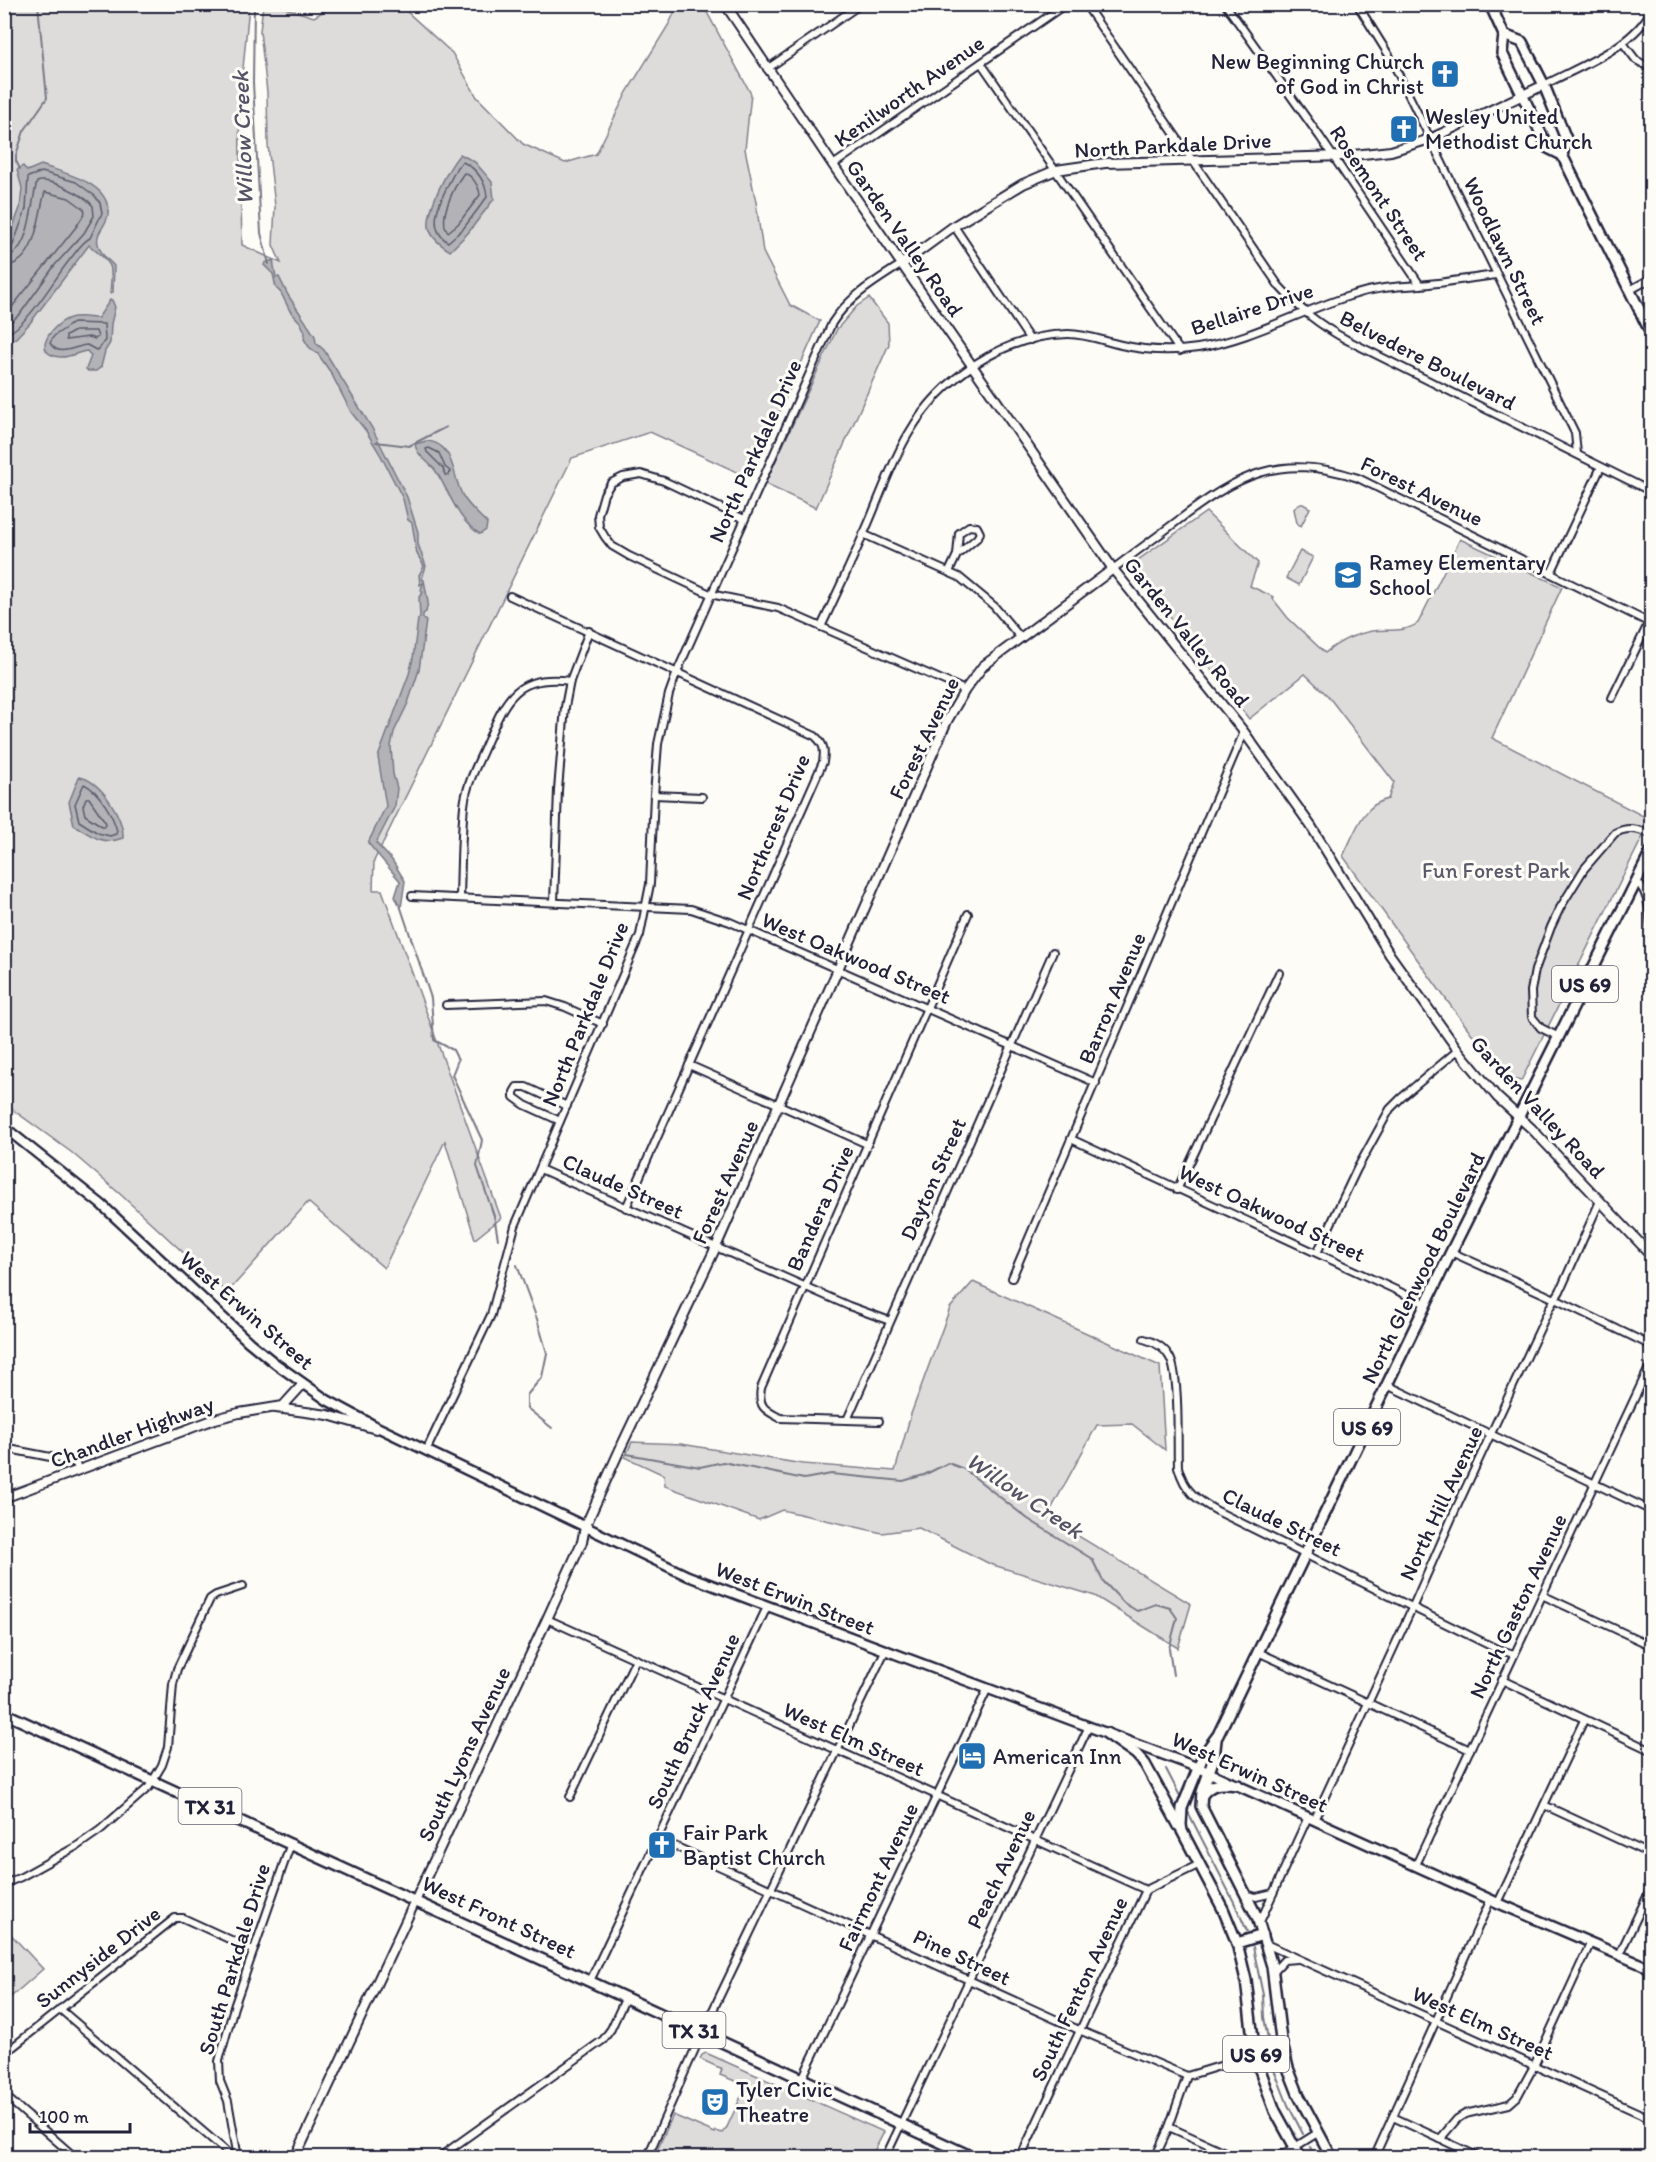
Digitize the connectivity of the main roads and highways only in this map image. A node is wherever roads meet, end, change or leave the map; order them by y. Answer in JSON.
{"nodes":[{"id":1,"x":1490,"y":4,"type":"edge"},
{"id":2,"x":1504,"y":34,"type":"junction"},
{"id":3,"x":1562,"y":155,"type":"junction"},
{"id":4,"x":1652,"y":335,"type":"edge"},
{"id":5,"x":1652,"y":850,"type":"edge"},
{"id":6,"x":4,"y":1127,"type":"edge"},
{"id":7,"x":7,"y":1715,"type":"edge"},
{"id":8,"x":1106,"y":1733,"type":"junction"},
{"id":9,"x":1203,"y":1770,"type":"junction"},
{"id":10,"x":1238,"y":1785,"type":"junction"},
{"id":11,"x":1201,"y":1797,"type":"junction"},
{"id":12,"x":1182,"y":1832,"type":"junction"},
{"id":13,"x":1265,"y":1939,"type":"junction"},
{"id":14,"x":1237,"y":1943,"type":"junction"},
{"id":15,"x":1652,"y":1969,"type":"edge"},
{"id":16,"x":975,"y":2157,"type":"edge"},
{"id":17,"x":1301,"y":2157,"type":"edge"},
{"id":18,"x":1332,"y":2157,"type":"edge"}],
"edges":[{"from":1,"to":2,"type":"main road"},
{"from":2,"to":3,"type":"main road"},
{"from":2,"to":3,"type":"main road"},
{"from":3,"to":4,"type":"main road"},
{"from":5,"to":9,"type":"main road","name":"North Glenwood Boulevard","number":"US 69"},
{"from":6,"to":8,"type":"main road","name":"West Erwin Street"},
{"from":7,"to":16,"type":"main road","name":"West Front Street","number":"TX 31"},
{"from":8,"to":9,"type":"main road","name":"West Erwin Street"},
{"from":8,"to":12,"type":"main road"},
{"from":9,"to":10,"type":"main road","name":"West Erwin Street"},
{"from":9,"to":11,"type":"main road","number":"US 69"},
{"from":9,"to":12,"type":"main road","number":"US 69"},
{"from":10,"to":11,"type":"main road"},
{"from":10,"to":15,"type":"main road","name":"West Erwin Street"},
{"from":11,"to":13,"type":"main road","number":"US 69"},
{"from":12,"to":14,"type":"main road","number":"US 69"},
{"from":13,"to":14,"type":"main road"},
{"from":13,"to":18,"type":"main road","number":"US 69"},
{"from":14,"to":17,"type":"main road","number":"US 69"}]}
